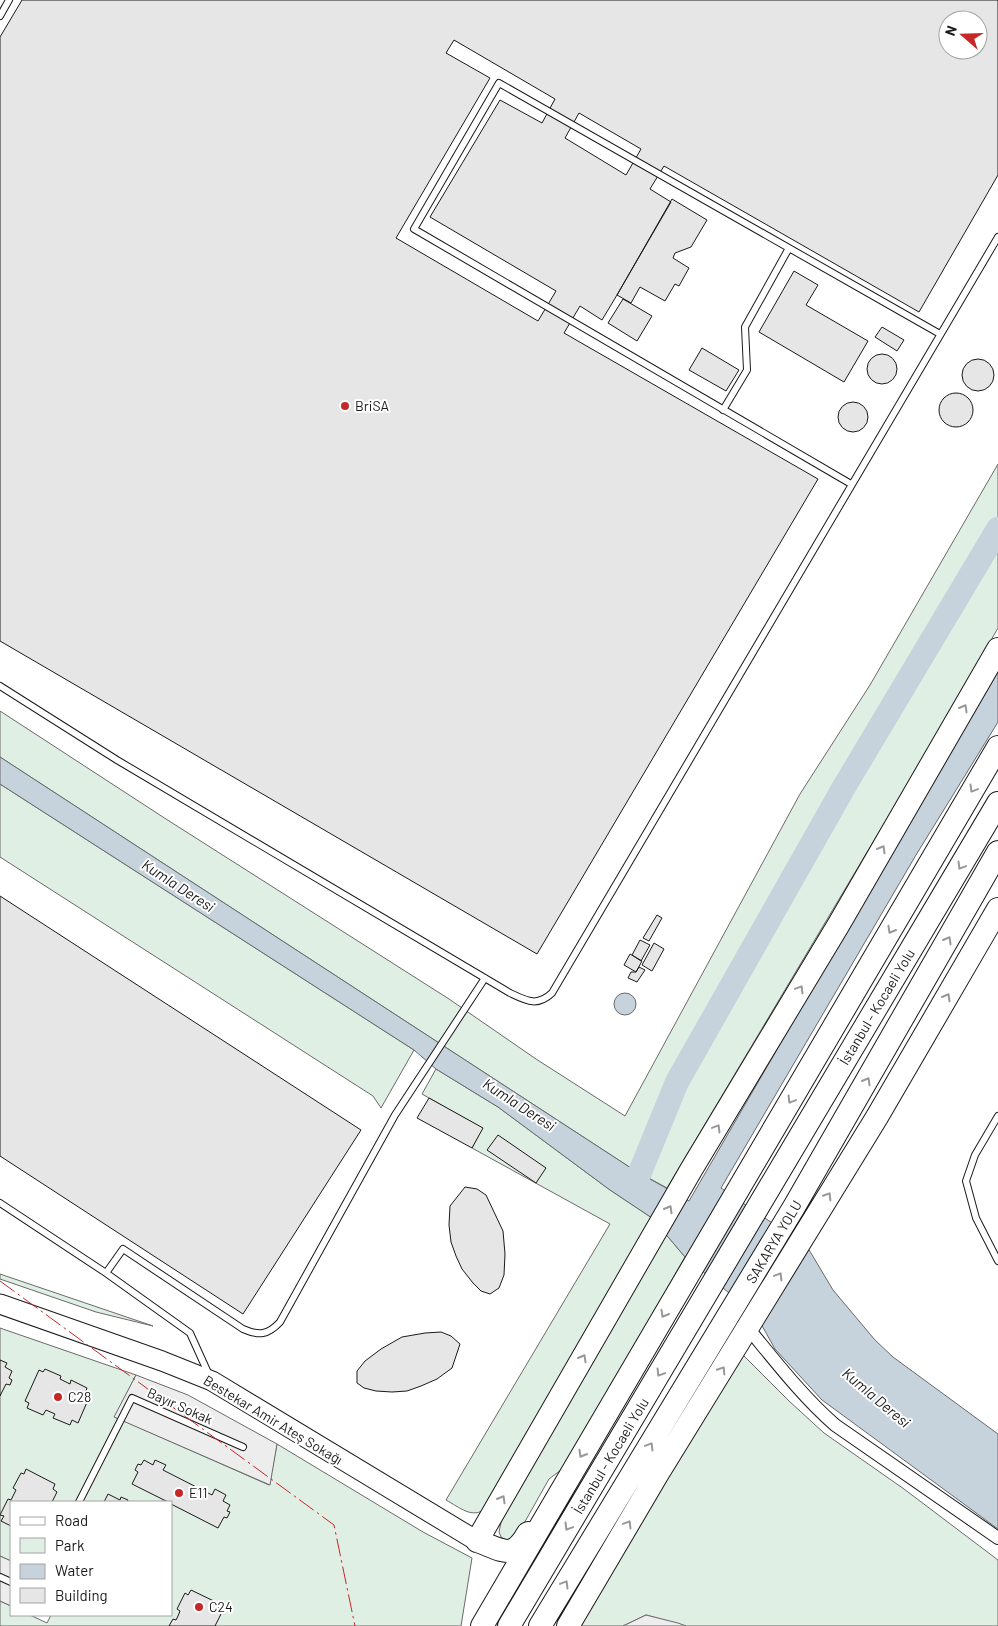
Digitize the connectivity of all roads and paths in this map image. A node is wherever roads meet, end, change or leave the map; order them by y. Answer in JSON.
{"nodes":[{"id":1,"x":9,"y":0,"type":"edge"},
{"id":2,"x":0,"y":16,"type":"edge"},
{"id":3,"x":998,"y":237,"type":"edge"},
{"id":4,"x":789,"y":248,"type":"junction"},
{"id":5,"x":940,"y":334,"type":"junction"},
{"id":6,"x":723,"y":410,"type":"junction"},
{"id":7,"x":851,"y":484,"type":"junction"},
{"id":8,"x":998,"y":649,"type":"edge"},
{"id":9,"x":0,"y":686,"type":"edge"},
{"id":10,"x":998,"y":747,"type":"edge"},
{"id":11,"x":998,"y":803,"type":"edge"},
{"id":12,"x":998,"y":852,"type":"edge"},
{"id":13,"x":998,"y":909,"type":"edge"},
{"id":14,"x":486,"y":978,"type":"junction"},
{"id":15,"x":856,"y":991,"type":"junction"},
{"id":16,"x":931,"y":1023,"type":"junction"},
{"id":17,"x":998,"y":1116,"type":"edge"},
{"id":18,"x":779,"y":1172,"type":"junction"},
{"id":19,"x":0,"y":1203,"type":"edge"},
{"id":20,"x":794,"y":1207,"type":"junction"},
{"id":21,"x":998,"y":1261,"type":"edge"},
{"id":22,"x":106,"y":1273,"type":"junction"},
{"id":23,"x":0,"y":1304,"type":"edge"},
{"id":24,"x":752,"y":1321,"type":"junction"},
{"id":25,"x":212,"y":1381,"type":"junction"},
{"id":26,"x":243,"y":1447,"type":"dead end"},
{"id":27,"x":570,"y":1475,"type":"junction"},
{"id":28,"x":80,"y":1501,"type":"edge"},
{"id":29,"x":998,"y":1538,"type":"edge"},
{"id":30,"x":477,"y":1541,"type":"junction"},
{"id":31,"x":495,"y":1604,"type":"junction"},
{"id":32,"x":482,"y":1626,"type":"edge"},
{"id":33,"x":509,"y":1626,"type":"edge"},
{"id":34,"x":540,"y":1626,"type":"edge"},
{"id":35,"x":568,"y":1626,"type":"edge"}],
"edges":[{"from":1,"to":2,"type":"lane"},
{"from":3,"to":5,"type":"lane"},
{"from":4,"to":5,"type":"lane"},
{"from":4,"to":6,"type":"lane"},
{"from":4,"to":6,"type":"lane"},
{"from":5,"to":7,"type":"lane"},
{"from":6,"to":7,"type":"lane"},
{"from":7,"to":14,"type":"lane"},
{"from":30,"to":8,"type":"highway","one_way":true},
{"from":9,"to":14,"type":"lane"},
{"from":10,"to":15,"type":"highway","one_way":true},
{"from":11,"to":18,"type":"highway","name":"İstanbul - Kocaeli Yolu","one_way":true},
{"from":20,"to":12,"type":"highway","name":"SAKARYA YOLU","one_way":true},
{"from":16,"to":13,"type":"highway","one_way":true},
{"from":14,"to":22,"type":"lane"},
{"from":15,"to":18,"type":"highway"},
{"from":15,"to":27,"type":"highway","one_way":true},
{"from":16,"to":20,"type":"highway"},
{"from":24,"to":16,"type":"highway","one_way":true},
{"from":17,"to":21,"type":"lane"},
{"from":18,"to":33,"type":"highway","name":"İstanbul - Kocaeli Yolu","one_way":true},
{"from":19,"to":22,"type":"lane"},
{"from":34,"to":20,"type":"highway","name":"SAKARYA YOLU","one_way":true},
{"from":22,"to":25,"type":"lane"},
{"from":23,"to":25,"type":"main road","name":"Bestekar Amir Ateş Sokağı"},
{"from":24,"to":29,"type":"street"},
{"from":35,"to":24,"type":"highway","one_way":true},
{"from":25,"to":30,"type":"main road","name":"Bestekar Amir Ateş Sokağı"},
{"from":26,"to":28,"type":"lane","name":"Bayır Sokak"},
{"from":27,"to":30,"type":"highway"},
{"from":27,"to":31,"type":"highway"},
{"from":30,"to":31,"type":"highway"},
{"from":31,"to":32,"type":"highway"}]}
